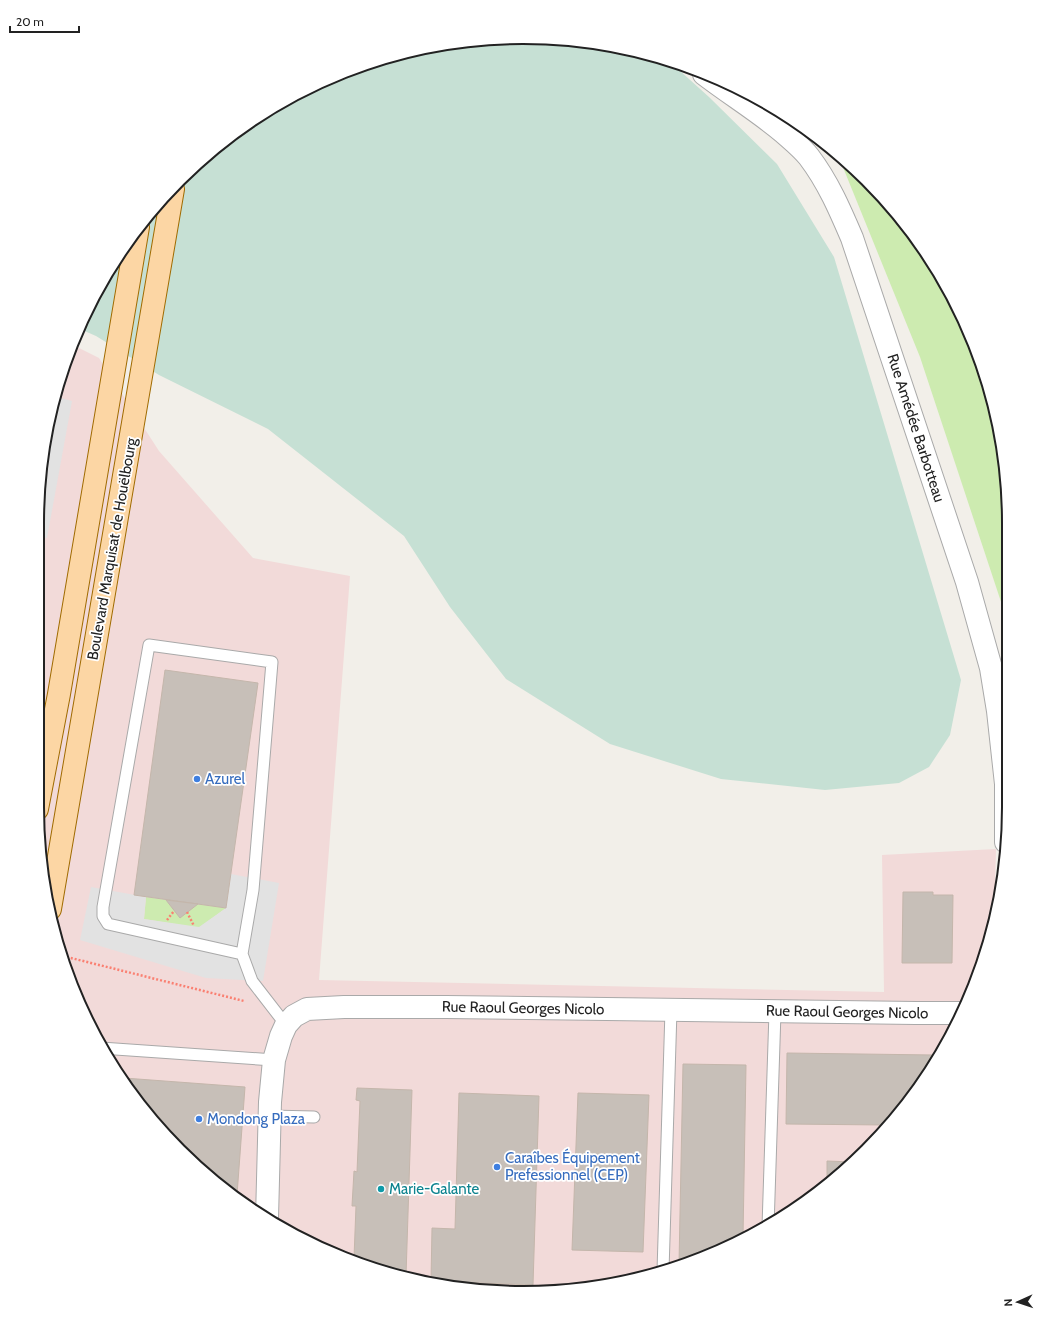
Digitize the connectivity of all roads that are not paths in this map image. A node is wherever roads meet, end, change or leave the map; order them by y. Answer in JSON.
{"nodes":[{"id":1,"x":723,"y":87,"type":"edge"},
{"id":2,"x":172,"y":198,"type":"edge"},
{"id":3,"x":135,"y":242,"type":"edge"},
{"id":4,"x":1002,"y":748,"type":"edge"},
{"id":5,"x":44,"y":772,"type":"edge"},
{"id":6,"x":52,"y":896,"type":"edge"},
{"id":7,"x":242,"y":954,"type":"junction"},
{"id":8,"x":670,"y":1010,"type":"junction"},
{"id":9,"x":775,"y":1012,"type":"junction"},
{"id":10,"x":956,"y":1013,"type":"edge"},
{"id":11,"x":280,"y":1017,"type":"junction"},
{"id":12,"x":110,"y":1049,"type":"edge"},
{"id":13,"x":274,"y":1060,"type":"junction"},
{"id":14,"x":270,"y":1116,"type":"junction"},
{"id":15,"x":314,"y":1117,"type":"dead end"},
{"id":16,"x":267,"y":1212,"type":"edge"},
{"id":17,"x":768,"y":1218,"type":"edge"},
{"id":18,"x":662,"y":1265,"type":"edge"}],
"edges":[{"from":1,"to":4,"type":"street","name":"Rue Amédée Barbotteau"},
{"from":2,"to":6,"type":"main road","name":"Boulevard Marquisat de Houëlbourg"},
{"from":3,"to":5,"type":"main road","name":"Boulevard Marquisat de Houëlbourg"},
{"from":7,"to":7,"type":"lane"},
{"from":7,"to":11,"type":"lane"},
{"from":8,"to":9,"type":"street","name":"Rue Raoul Georges Nicolo"},
{"from":8,"to":11,"type":"street","name":"Rue Raoul Georges Nicolo"},
{"from":8,"to":18,"type":"lane"},
{"from":9,"to":10,"type":"street","name":"Rue Raoul Georges Nicolo"},
{"from":9,"to":17,"type":"lane"},
{"from":11,"to":13,"type":"street","name":"Rue Raoul Georges Nicolo"},
{"from":12,"to":13,"type":"lane"},
{"from":13,"to":14,"type":"street","name":"Rue Raoul Georges Nicolo"},
{"from":14,"to":15,"type":"lane"},
{"from":14,"to":16,"type":"street","name":"Rue Raoul Georges Nicolo"}]}
